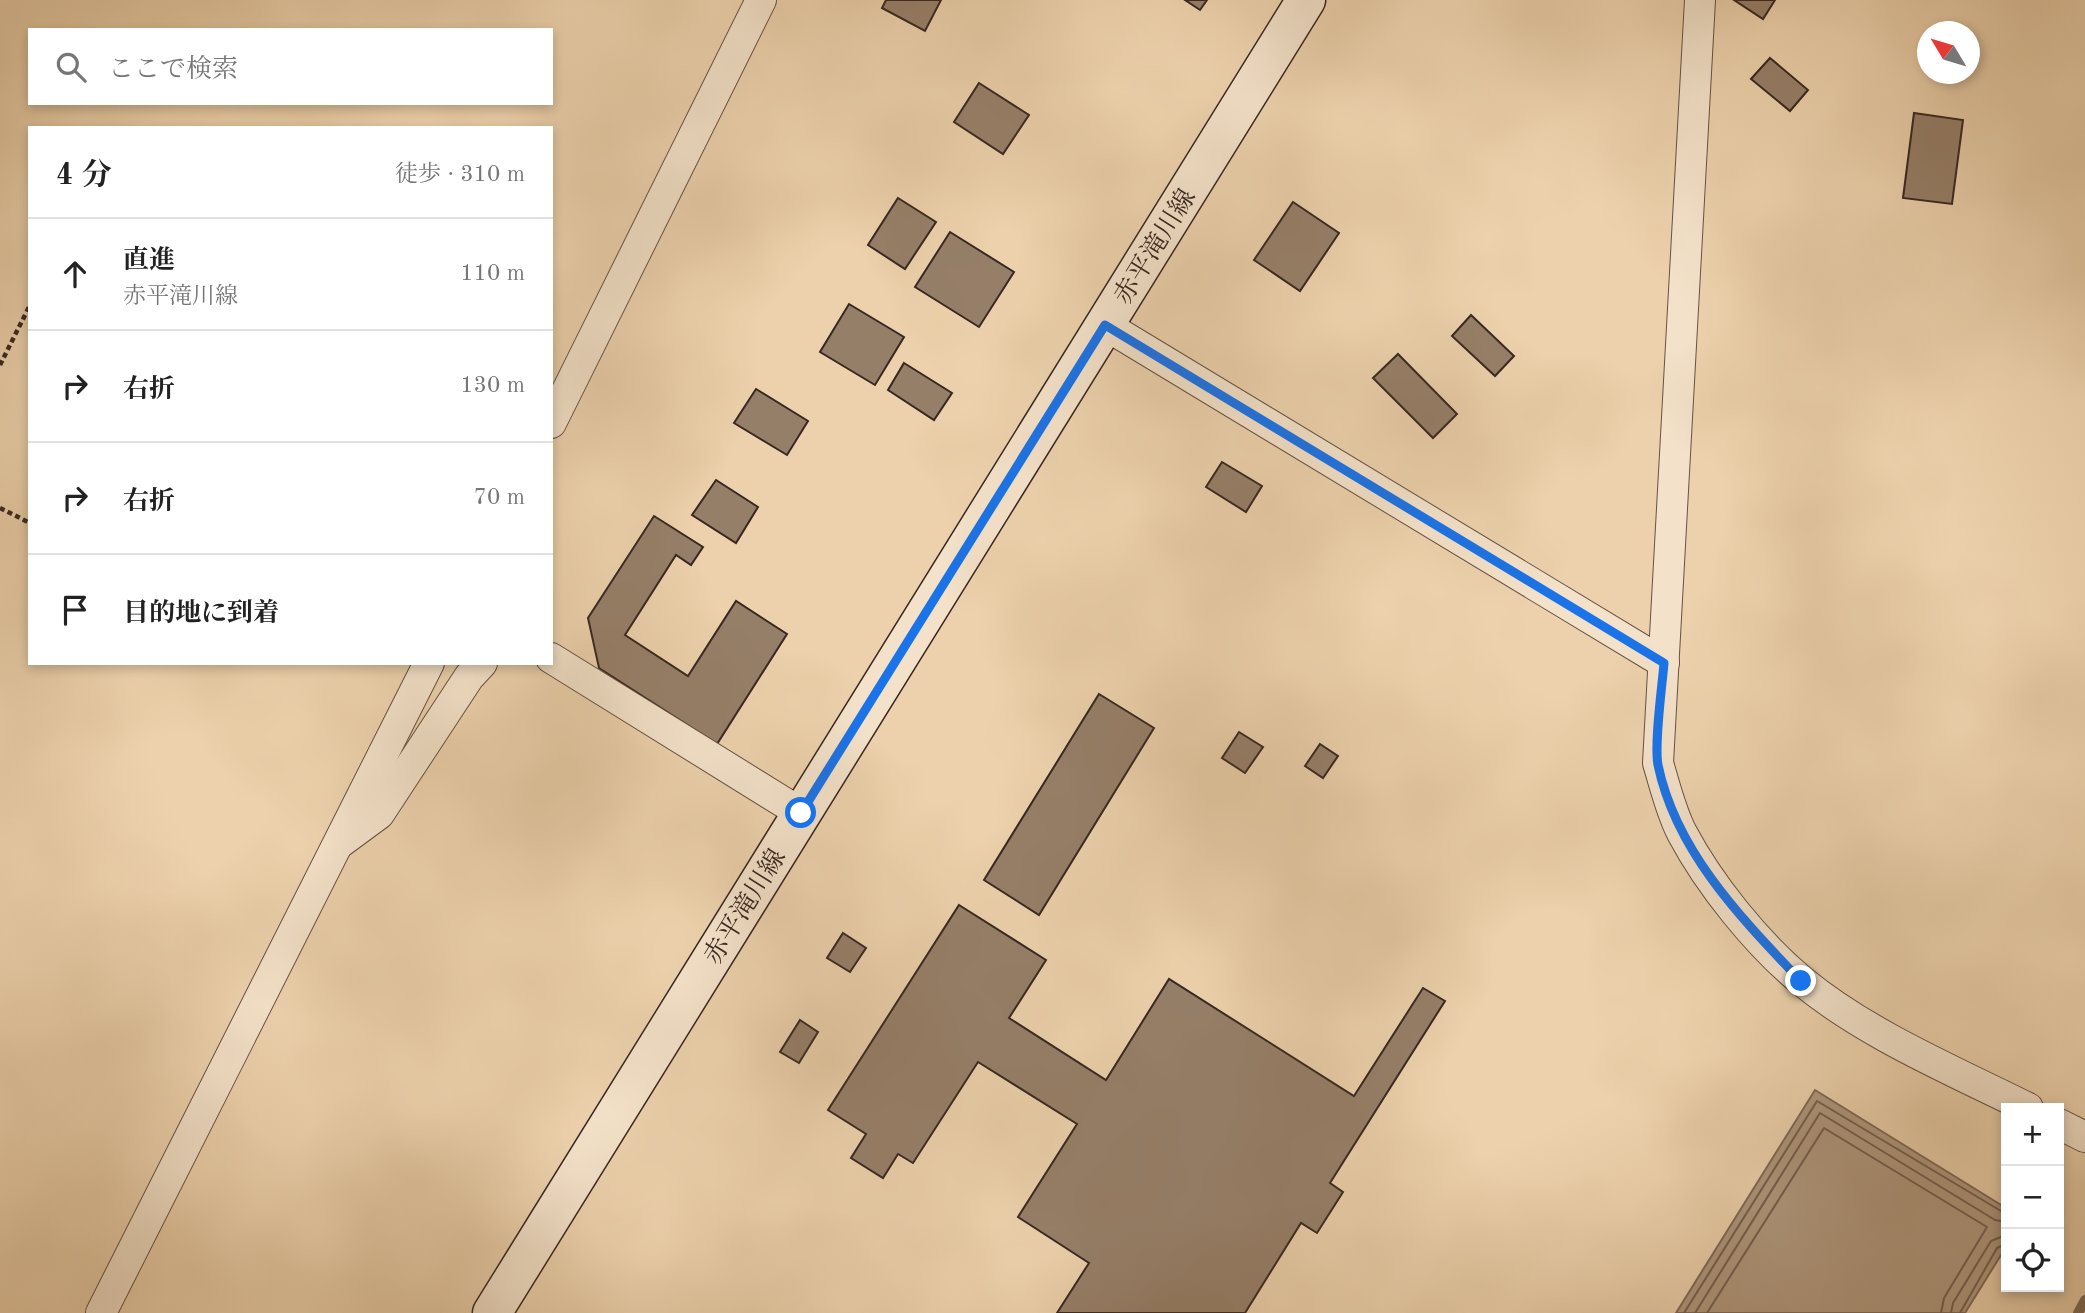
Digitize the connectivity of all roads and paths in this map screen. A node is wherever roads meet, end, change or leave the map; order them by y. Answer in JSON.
{"nodes":[{"id":1,"x":761,"y":0,"type":"edge"},
{"id":2,"x":1306,"y":0,"type":"edge"},
{"id":3,"x":1700,"y":0,"type":"edge"},
{"id":4,"x":28,"y":309,"type":"edge"},
{"id":5,"x":1105,"y":325,"type":"junction"},
{"id":6,"x":0,"y":365,"type":"edge"},
{"id":7,"x":553,"y":419,"type":"edge"},
{"id":8,"x":0,"y":508,"type":"edge"},
{"id":9,"x":28,"y":522,"type":"edge"},
{"id":10,"x":553,"y":659,"type":"edge"},
{"id":11,"x":1664,"y":663,"type":"junction"},
{"id":12,"x":428,"y":665,"type":"edge"},
{"id":13,"x":480,"y":665,"type":"edge"},
{"id":14,"x":801,"y":813,"type":"junction"},
{"id":15,"x":335,"y":847,"type":"junction"},
{"id":16,"x":2018,"y":1103,"type":"edge"},
{"id":17,"x":2064,"y":1126,"type":"edge"},
{"id":18,"x":2085,"y":1137,"type":"edge"},
{"id":19,"x":102,"y":1313,"type":"edge"},
{"id":20,"x":492,"y":1313,"type":"edge"}],
"edges":[{"from":1,"to":7,"type":"street"},
{"from":2,"to":5,"type":"main road","name":"赤平滝川線"},
{"from":3,"to":11,"type":"street"},
{"from":4,"to":6,"type":"path"},
{"from":5,"to":11,"type":"street"},
{"from":5,"to":14,"type":"main road","name":"赤平滝川線"},
{"from":8,"to":9,"type":"path"},
{"from":10,"to":14,"type":"street"},
{"from":11,"to":16,"type":"street"},
{"from":12,"to":15,"type":"street"},
{"from":13,"to":15,"type":"street"},
{"from":14,"to":20,"type":"main road","name":"赤平滝川線"},
{"from":15,"to":19,"type":"street"},
{"from":17,"to":18,"type":"street"}]}
